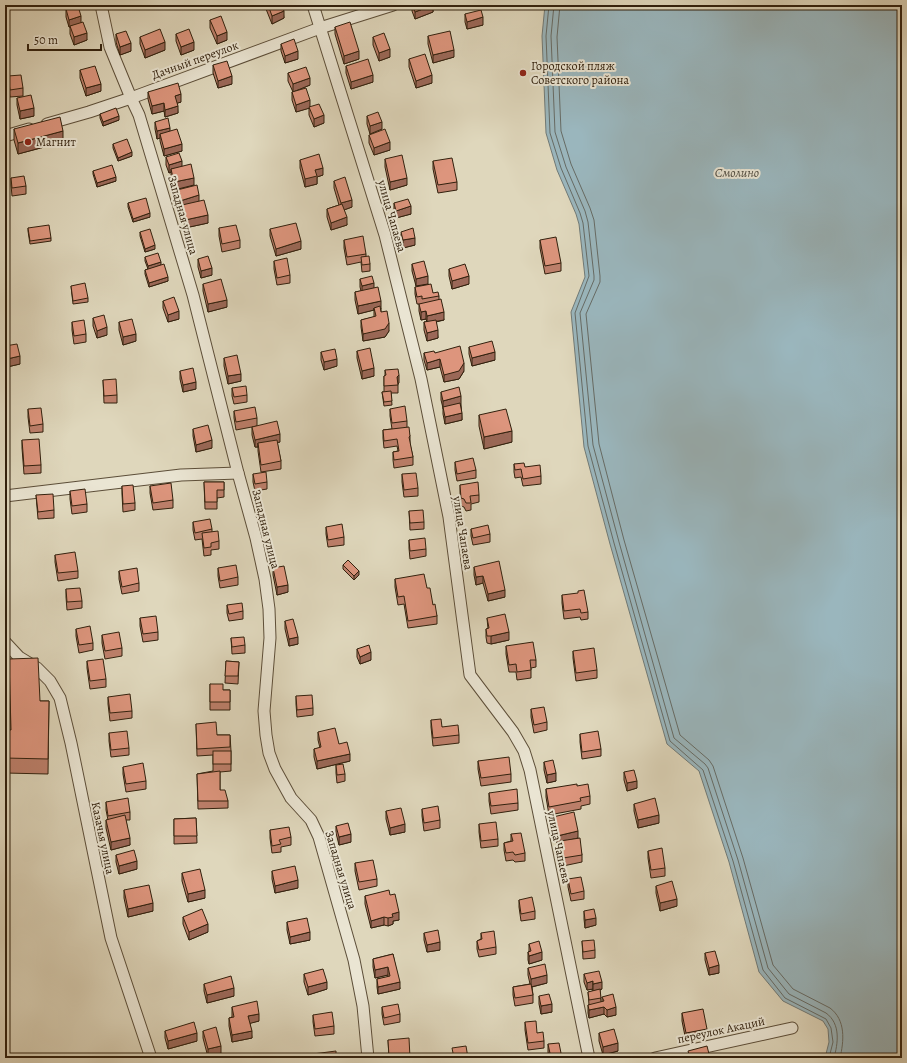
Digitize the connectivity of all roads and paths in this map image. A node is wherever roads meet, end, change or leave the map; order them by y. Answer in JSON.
{"nodes":[{"id":1,"x":101,"y":5,"type":"edge"},
{"id":2,"x":313,"y":5,"type":"edge"},
{"id":3,"x":393,"y":5,"type":"edge"},
{"id":4,"x":320,"y":28,"type":"junction"},
{"id":5,"x":131,"y":98,"type":"junction"},
{"id":6,"x":5,"y":136,"type":"edge"},
{"id":7,"x":238,"y":473,"type":"junction"},
{"id":8,"x":5,"y":496,"type":"edge"},
{"id":9,"x":5,"y":642,"type":"edge"},
{"id":10,"x":792,"y":1028,"type":"dead end"},
{"id":11,"x":152,"y":1058,"type":"edge"},
{"id":12,"x":368,"y":1058,"type":"edge"},
{"id":13,"x":589,"y":1058,"type":"edge"},
{"id":14,"x":655,"y":1058,"type":"edge"}],
"edges":[{"from":1,"to":5,"type":"street","name":"Западная улица"},
{"from":2,"to":4,"type":"street","name":"улица Чапаева"},
{"from":3,"to":4,"type":"street","name":"Дачный переулок"},
{"from":4,"to":5,"type":"street","name":"Дачный переулок"},
{"from":4,"to":13,"type":"street","name":"улица Чапаева"},
{"from":5,"to":6,"type":"street","name":"Дачный переулок"},
{"from":5,"to":7,"type":"street","name":"Западная улица"},
{"from":7,"to":8,"type":"street"},
{"from":7,"to":12,"type":"street","name":"Западная улица"},
{"from":9,"to":11,"type":"street","name":"Казачья улица"},
{"from":10,"to":14,"type":"street","name":"переулок Акаций"}]}
